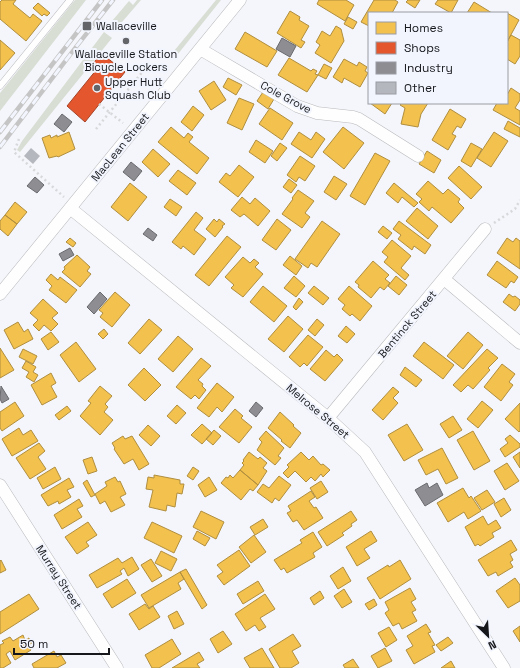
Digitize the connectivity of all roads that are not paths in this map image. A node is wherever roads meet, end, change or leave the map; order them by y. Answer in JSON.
{"nodes":[{"id":1,"x":70,"y":0,"type":"edge"},
{"id":2,"x":240,"y":0,"type":"edge"},
{"id":3,"x":200,"y":48,"type":"junction"},
{"id":4,"x":0,"y":86,"type":"edge"},
{"id":5,"x":418,"y":156,"type":"dead end"},
{"id":6,"x":70,"y":208,"type":"junction"},
{"id":7,"x":485,"y":229,"type":"road end"},
{"id":8,"x":444,"y":279,"type":"junction"},
{"id":9,"x":0,"y":294,"type":"edge"},
{"id":10,"x":520,"y":343,"type":"edge"},
{"id":11,"x":328,"y":418,"type":"junction"},
{"id":12,"x":0,"y":485,"type":"edge"},
{"id":13,"x":117,"y":668,"type":"edge"},
{"id":14,"x":504,"y":668,"type":"edge"}],
"edges":[{"from":1,"to":4,"type":"lane"},
{"from":2,"to":3,"type":"street","name":"MacLean Street"},
{"from":3,"to":5,"type":"street","name":"Cole Grove"},
{"from":3,"to":6,"type":"street","name":"MacLean Street"},
{"from":6,"to":9,"type":"street","name":"MacLean Street"},
{"from":6,"to":11,"type":"street","name":"Melrose Street"},
{"from":7,"to":8,"type":"street","name":"Bentinck Street"},
{"from":8,"to":10,"type":"street"},
{"from":8,"to":11,"type":"street","name":"Bentinck Street"},
{"from":11,"to":14,"type":"street","name":"Melrose Street"},
{"from":12,"to":13,"type":"street","name":"Murray Street"}]}
